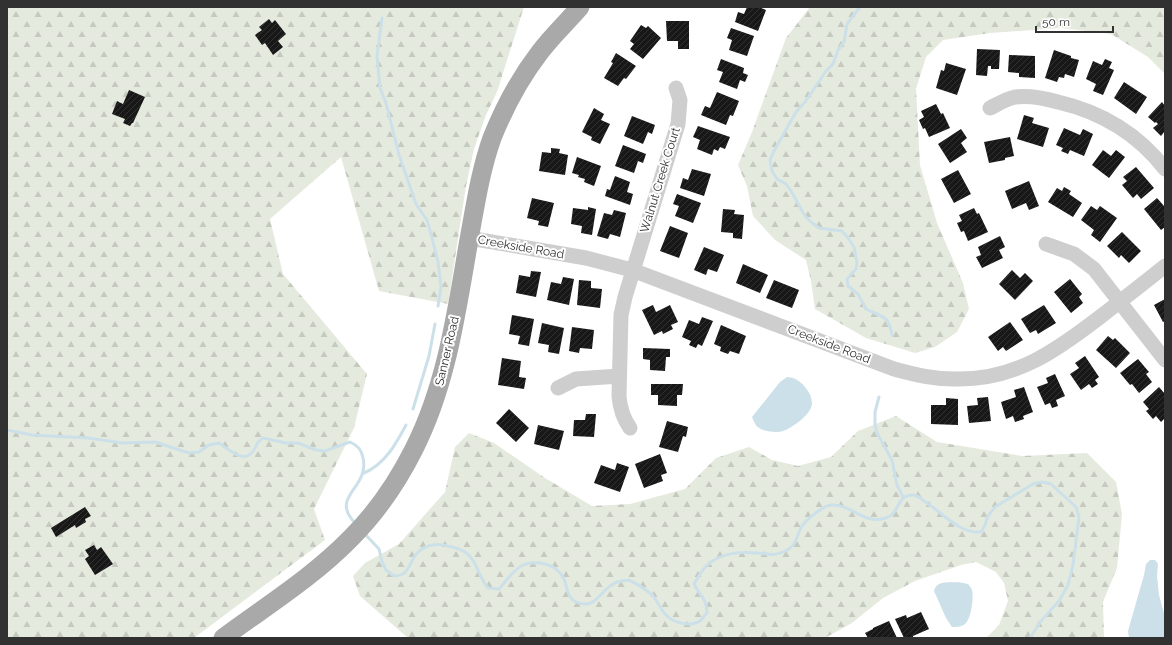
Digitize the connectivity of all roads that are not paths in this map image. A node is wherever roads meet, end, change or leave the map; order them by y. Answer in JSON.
{"nodes":[{"id":1,"x":580,"y":7,"type":"edge"},
{"id":2,"x":676,"y":88,"type":"dead end"},
{"id":3,"x":990,"y":108,"type":"dead end"},
{"id":4,"x":1165,"y":169,"type":"edge"},
{"id":5,"x":469,"y":238,"type":"junction"},
{"id":6,"x":1046,"y":244,"type":"dead end"},
{"id":7,"x":1165,"y":266,"type":"edge"},
{"id":8,"x":632,"y":270,"type":"junction"},
{"id":9,"x":1120,"y":302,"type":"junction"},
{"id":10,"x":1165,"y":360,"type":"edge"},
{"id":11,"x":619,"y":376,"type":"junction"},
{"id":12,"x":558,"y":388,"type":"dead end"},
{"id":13,"x":630,"y":428,"type":"dead end"},
{"id":14,"x":223,"y":638,"type":"edge"}],
"edges":[{"from":1,"to":5,"type":"main road","name":"Sanner Road"},
{"from":2,"to":8,"type":"street","name":"Walnut Creek Court"},
{"from":3,"to":4,"type":"street"},
{"from":5,"to":8,"type":"street","name":"Creekside Road"},
{"from":5,"to":14,"type":"main road","name":"Sanner Road"},
{"from":6,"to":9,"type":"street"},
{"from":7,"to":9,"type":"street","name":"Creekside Road"},
{"from":8,"to":9,"type":"street","name":"Creekside Road"},
{"from":8,"to":11,"type":"street","name":"Walnut Creek Court"},
{"from":9,"to":10,"type":"street"},
{"from":11,"to":12,"type":"street"},
{"from":11,"to":13,"type":"street","name":"Walnut Creek Court"}]}
